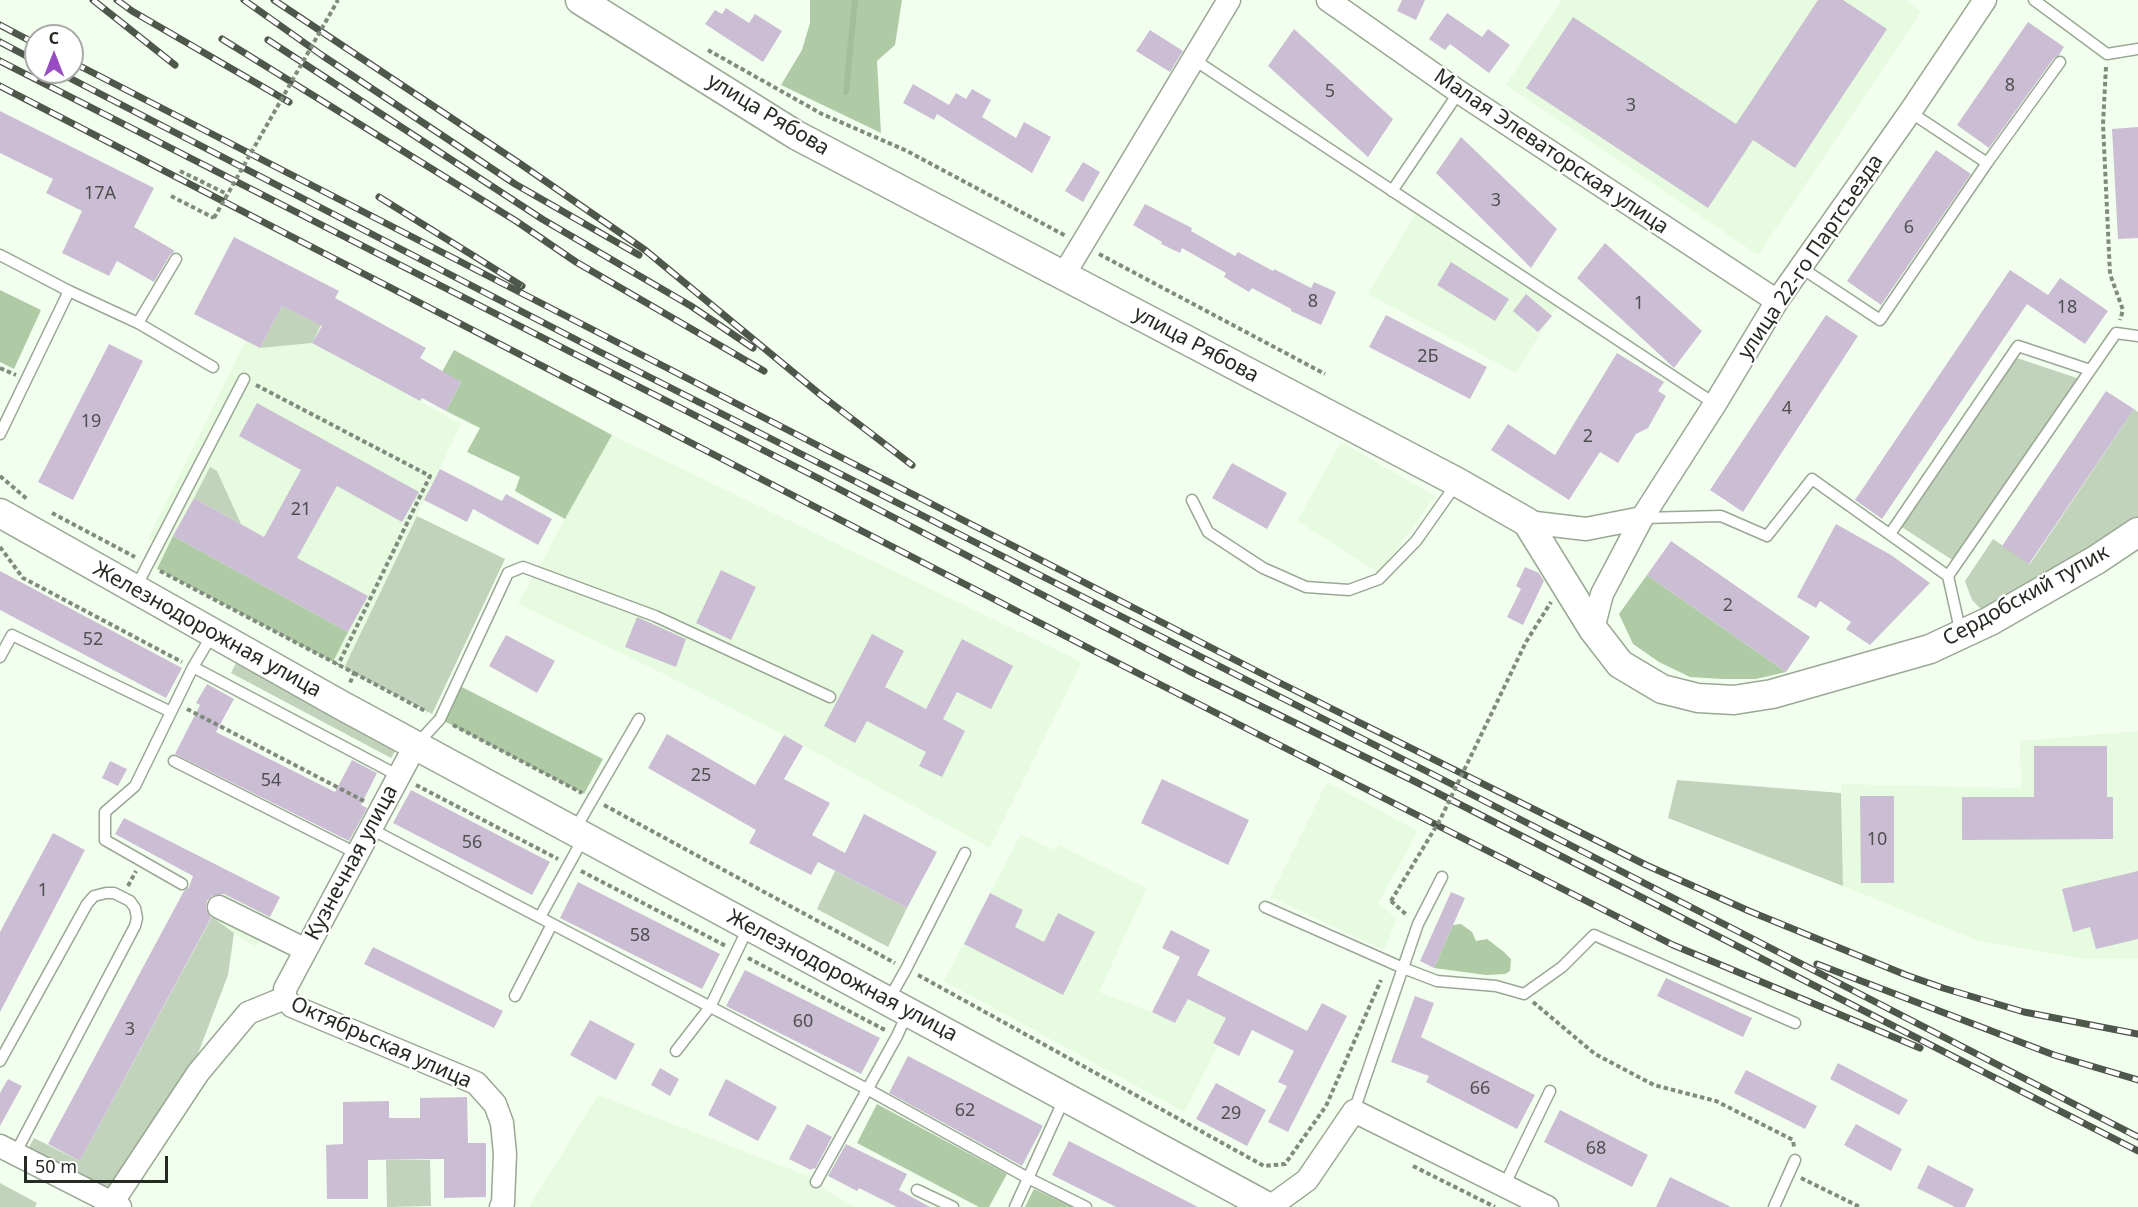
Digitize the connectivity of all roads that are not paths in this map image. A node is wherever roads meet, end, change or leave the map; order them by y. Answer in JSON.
{"nodes":[{"id":1,"x":580,"y":0,"type":"edge"},
{"id":2,"x":1229,"y":0,"type":"edge"},
{"id":3,"x":1328,"y":0,"type":"edge"},
{"id":4,"x":1985,"y":0,"type":"edge"},
{"id":5,"x":2034,"y":0,"type":"edge"},
{"id":6,"x":2138,"y":49,"type":"edge"},
{"id":7,"x":1193,"y":59,"type":"junction"},
{"id":8,"x":2060,"y":62,"type":"dead end"},
{"id":9,"x":1459,"y":92,"type":"junction"},
{"id":10,"x":1910,"y":112,"type":"junction"},
{"id":11,"x":1987,"y":163,"type":"junction"},
{"id":12,"x":1392,"y":191,"type":"junction"},
{"id":13,"x":0,"y":255,"type":"edge"},
{"id":14,"x":176,"y":259,"type":"dead end"},
{"id":15,"x":1800,"y":267,"type":"junction"},
{"id":16,"x":1063,"y":276,"type":"junction"},
{"id":17,"x":69,"y":291,"type":"junction"},
{"id":18,"x":1776,"y":301,"type":"junction"},
{"id":19,"x":138,"y":323,"type":"junction"},
{"id":20,"x":2138,"y":336,"type":"edge"},
{"id":21,"x":213,"y":367,"type":"dead end"},
{"id":22,"x":2090,"y":370,"type":"junction"},
{"id":23,"x":244,"y":379,"type":"road end"},
{"id":24,"x":1715,"y":404,"type":"junction"},
{"id":25,"x":0,"y":434,"type":"edge"},
{"id":26,"x":1457,"y":482,"type":"junction"},
{"id":27,"x":1192,"y":500,"type":"dead end"},
{"id":28,"x":0,"y":513,"type":"edge"},
{"id":29,"x":1642,"y":518,"type":"junction"},
{"id":30,"x":1527,"y":522,"type":"junction"},
{"id":31,"x":2138,"y":532,"type":"edge"},
{"id":32,"x":1890,"y":534,"type":"junction"},
{"id":33,"x":1948,"y":576,"type":"junction"},
{"id":34,"x":135,"y":589,"type":"junction"},
{"id":35,"x":1593,"y":628,"type":"junction"},
{"id":36,"x":213,"y":633,"type":"junction"},
{"id":37,"x":1961,"y":635,"type":"junction"},
{"id":38,"x":0,"y":657,"type":"edge"},
{"id":39,"x":193,"y":667,"type":"junction"},
{"id":40,"x":1772,"y":694,"type":"joint"},
{"id":41,"x":830,"y":697,"type":"dead end"},
{"id":42,"x":173,"y":707,"type":"junction"},
{"id":43,"x":639,"y":718,"type":"dead end"},
{"id":44,"x":415,"y":746,"type":"junction"},
{"id":45,"x":174,"y":761,"type":"dead end"},
{"id":46,"x":399,"y":776,"type":"junction"},
{"id":47,"x":376,"y":819,"type":"junction"},
{"id":48,"x":579,"y":834,"type":"junction"},
{"id":49,"x":965,"y":853,"type":"dead end"},
{"id":50,"x":358,"y":854,"type":"junction"},
{"id":51,"x":1442,"y":877,"type":"dead end"},
{"id":52,"x":182,"y":884,"type":"dead end"},
{"id":53,"x":219,"y":907,"type":"dead end"},
{"id":54,"x":1265,"y":907,"type":"dead end"},
{"id":55,"x":540,"y":917,"type":"junction"},
{"id":56,"x":552,"y":924,"type":"junction"},
{"id":57,"x":749,"y":926,"type":"junction"},
{"id":58,"x":306,"y":950,"type":"junction"},
{"id":59,"x":1403,"y":968,"type":"junction"},
{"id":60,"x":515,"y":996,"type":"dead end"},
{"id":61,"x":285,"y":999,"type":"junction"},
{"id":62,"x":710,"y":1007,"type":"junction"},
{"id":63,"x":897,"y":1016,"type":"junction"},
{"id":64,"x":1795,"y":1023,"type":"dead end"},
{"id":65,"x":676,"y":1051,"type":"dead end"},
{"id":66,"x":0,"y":1061,"type":"edge"},
{"id":67,"x":867,"y":1089,"type":"junction"},
{"id":68,"x":1550,"y":1091,"type":"dead end"},
{"id":69,"x":1065,"y":1097,"type":"junction"},
{"id":70,"x":1354,"y":1111,"type":"junction"},
{"id":71,"x":8,"y":1150,"type":"edge"},
{"id":72,"x":1795,"y":1160,"type":"road end"},
{"id":73,"x":1028,"y":1178,"type":"junction"},
{"id":74,"x":816,"y":1182,"type":"dead end"},
{"id":75,"x":1504,"y":1186,"type":"junction"},
{"id":76,"x":917,"y":1190,"type":"dead end"},
{"id":77,"x":116,"y":1205,"type":"edge"},
{"id":78,"x":501,"y":1207,"type":"edge"},
{"id":79,"x":953,"y":1207,"type":"edge"},
{"id":80,"x":1015,"y":1207,"type":"edge"},
{"id":81,"x":1086,"y":1207,"type":"edge"},
{"id":82,"x":1269,"y":1207,"type":"edge"},
{"id":83,"x":1547,"y":1207,"type":"edge"},
{"id":84,"x":1774,"y":1207,"type":"edge"}],
"edges":[{"from":1,"to":16,"type":"street","name":"улица Рябова"},
{"from":2,"to":7,"type":"street"},
{"from":3,"to":9,"type":"street","name":"Малая Элеваторская улица"},
{"from":4,"to":10,"type":"street","name":"улица 22-го Партсъезда"},
{"from":5,"to":6,"type":"lane"},
{"from":7,"to":12,"type":"lane"},
{"from":7,"to":16,"type":"street"},
{"from":8,"to":11,"type":"lane"},
{"from":9,"to":12,"type":"lane"},
{"from":9,"to":18,"type":"street","name":"Малая Элеваторская улица"},
{"from":10,"to":11,"type":"lane"},
{"from":10,"to":15,"type":"street","name":"улица 22-го Партсъезда"},
{"from":11,"to":15,"type":"lane"},
{"from":12,"to":24,"type":"lane"},
{"from":13,"to":17,"type":"lane"},
{"from":14,"to":19,"type":"lane"},
{"from":15,"to":18,"type":"street","name":"улица 22-го Партсъезда"},
{"from":16,"to":26,"type":"street","name":"улица Рябова"},
{"from":17,"to":19,"type":"lane"},
{"from":17,"to":25,"type":"lane"},
{"from":18,"to":24,"type":"street","name":"улица 22-го Партсъезда"},
{"from":19,"to":21,"type":"lane"},
{"from":20,"to":22,"type":"lane"},
{"from":22,"to":32,"type":"lane"},
{"from":22,"to":33,"type":"lane"},
{"from":23,"to":34,"type":"lane"},
{"from":24,"to":29,"type":"street","name":"улица 22-го Партсъезда"},
{"from":26,"to":27,"type":"lane"},
{"from":26,"to":30,"type":"street","name":"улица Рябова"},
{"from":28,"to":34,"type":"street","name":"Железнодорожная улица"},
{"from":29,"to":30,"type":"street"},
{"from":29,"to":32,"type":"lane"},
{"from":29,"to":35,"type":"street","name":"улица 22-го Партсъезда"},
{"from":30,"to":35,"type":"street","name":"улица Рябова"},
{"from":31,"to":37,"type":"street","name":"Сердобский тупик"},
{"from":32,"to":33,"type":"lane"},
{"from":33,"to":37,"type":"lane"},
{"from":34,"to":36,"type":"street","name":"Железнодорожная улица"},
{"from":35,"to":40,"type":"street","name":"улица Рябова"},
{"from":36,"to":39,"type":"lane"},
{"from":36,"to":44,"type":"street","name":"Железнодорожная улица"},
{"from":37,"to":40,"type":"street","name":"Сердобский тупик"},
{"from":38,"to":42,"type":"lane"},
{"from":39,"to":42,"type":"lane"},
{"from":39,"to":46,"type":"lane"},
{"from":41,"to":44,"type":"lane"},
{"from":42,"to":52,"type":"lane"},
{"from":43,"to":48,"type":"lane"},
{"from":44,"to":46,"type":"street"},
{"from":44,"to":48,"type":"street","name":"Железнодорожная улица"},
{"from":45,"to":50,"type":"lane"},
{"from":46,"to":47,"type":"street","name":"Кузнечная улица"},
{"from":47,"to":50,"type":"street","name":"Кузнечная улица"},
{"from":47,"to":55,"type":"lane"},
{"from":48,"to":55,"type":"lane"},
{"from":48,"to":57,"type":"street","name":"Железнодорожная улица"},
{"from":49,"to":63,"type":"lane"},
{"from":50,"to":58,"type":"street","name":"Кузнечная улица"},
{"from":51,"to":59,"type":"lane"},
{"from":53,"to":58,"type":"street","name":"Кузнечная улица"},
{"from":54,"to":59,"type":"lane"},
{"from":55,"to":56,"type":"lane"},
{"from":56,"to":60,"type":"lane"},
{"from":56,"to":62,"type":"lane"},
{"from":57,"to":62,"type":"lane"},
{"from":57,"to":63,"type":"street","name":"Железнодорожная улица"},
{"from":58,"to":61,"type":"street","name":"Кузнечная улица"},
{"from":59,"to":64,"type":"lane"},
{"from":59,"to":70,"type":"lane"},
{"from":61,"to":77,"type":"street","name":"Октябрьская улица"},
{"from":61,"to":78,"type":"street","name":"Октябрьская улица"},
{"from":62,"to":65,"type":"lane"},
{"from":62,"to":67,"type":"lane"},
{"from":63,"to":67,"type":"lane"},
{"from":63,"to":69,"type":"street","name":"Железнодорожная улица"},
{"from":66,"to":71,"type":"lane","name":"Октябрьская улица"},
{"from":67,"to":73,"type":"lane"},
{"from":67,"to":74,"type":"lane"},
{"from":68,"to":75,"type":"lane"},
{"from":69,"to":73,"type":"lane"},
{"from":69,"to":82,"type":"street","name":"Железнодорожная улица"},
{"from":70,"to":75,"type":"street"},
{"from":70,"to":82,"type":"street","name":"Железнодорожная улица"},
{"from":71,"to":77,"type":"street","name":"Октябрьская улица"},
{"from":72,"to":84,"type":"lane"},
{"from":73,"to":80,"type":"lane"},
{"from":73,"to":81,"type":"lane"},
{"from":75,"to":83,"type":"street"},
{"from":76,"to":79,"type":"lane"}]}
